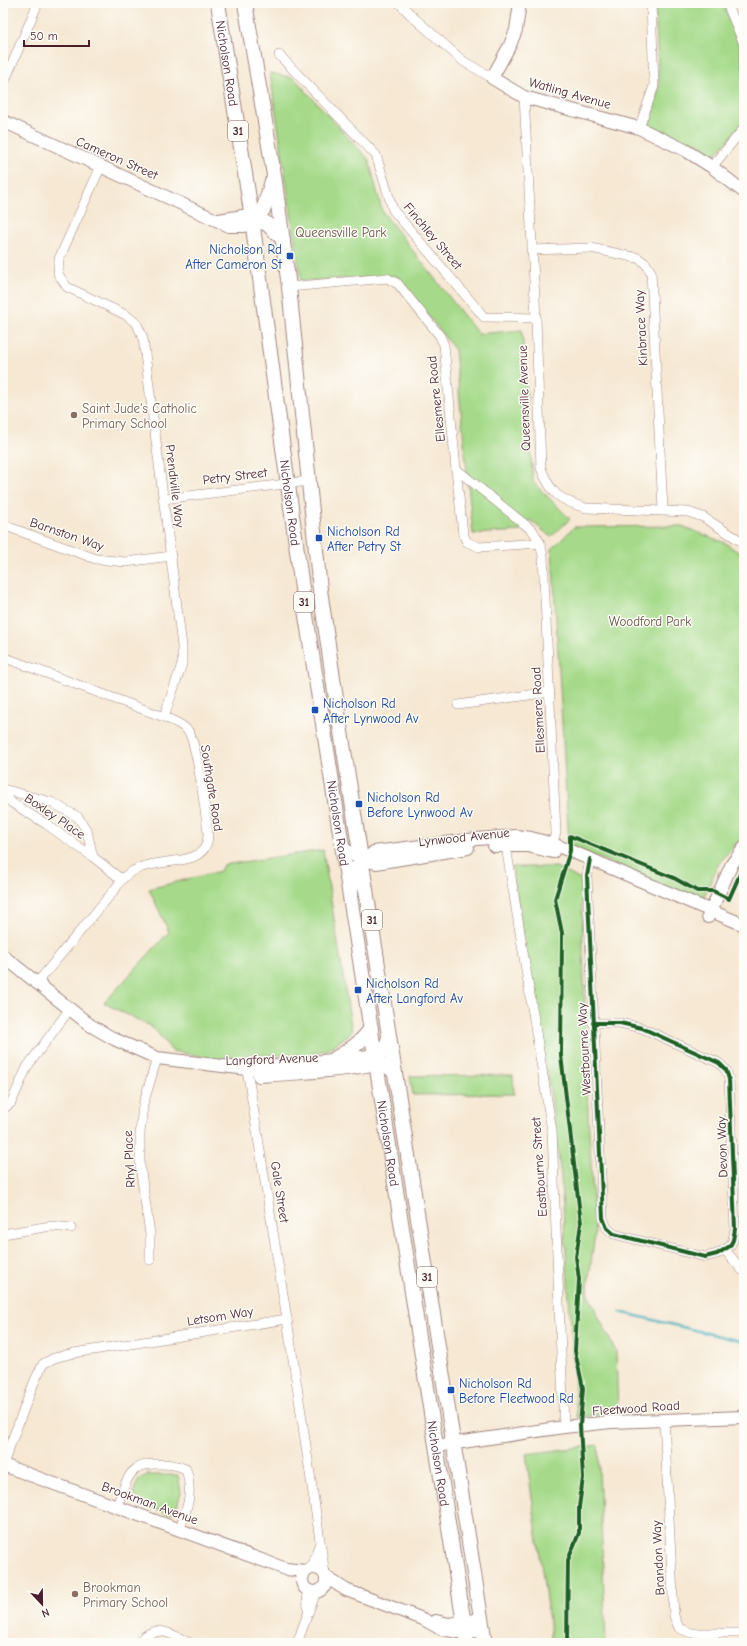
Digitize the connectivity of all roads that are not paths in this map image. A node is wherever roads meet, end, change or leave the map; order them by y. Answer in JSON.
{"nodes":[{"id":1,"x":38,"y":3,"type":"edge"},
{"id":2,"x":218,"y":3,"type":"edge"},
{"id":3,"x":245,"y":3,"type":"edge"},
{"id":4,"x":399,"y":3,"type":"edge"},
{"id":5,"x":520,"y":3,"type":"edge"},
{"id":6,"x":651,"y":3,"type":"edge"},
{"id":7,"x":727,"y":3,"type":"edge"},
{"id":8,"x":744,"y":44,"type":"edge"},
{"id":9,"x":279,"y":56,"type":"dead end"},
{"id":10,"x":492,"y":78,"type":"junction"},
{"id":11,"x":3,"y":85,"type":"edge"},
{"id":12,"x":524,"y":96,"type":"junction"},
{"id":13,"x":3,"y":121,"type":"edge"},
{"id":14,"x":639,"y":128,"type":"junction"},
{"id":15,"x":744,"y":128,"type":"edge"},
{"id":16,"x":101,"y":166,"type":"junction"},
{"id":17,"x":712,"y":167,"type":"junction"},
{"id":18,"x":274,"y":175,"type":"junction"},
{"id":19,"x":744,"y":192,"type":"edge"},
{"id":20,"x":252,"y":221,"type":"junction"},
{"id":21,"x":283,"y":239,"type":"junction"},
{"id":22,"x":531,"y":250,"type":"junction"},
{"id":23,"x":290,"y":287,"type":"junction"},
{"id":24,"x":536,"y":318,"type":"junction"},
{"id":25,"x":456,"y":469,"type":"junction"},
{"id":26,"x":309,"y":481,"type":"junction"},
{"id":27,"x":288,"y":483,"type":"junction"},
{"id":28,"x":164,"y":499,"type":"junction"},
{"id":29,"x":663,"y":510,"type":"junction"},
{"id":30,"x":3,"y":524,"type":"edge"},
{"id":31,"x":540,"y":543,"type":"junction"},
{"id":32,"x":744,"y":543,"type":"edge"},
{"id":33,"x":171,"y":556,"type":"junction"},
{"id":34,"x":3,"y":657,"type":"edge"},
{"id":35,"x":550,"y":692,"type":"junction"},
{"id":36,"x":458,"y":705,"type":"dead end"},
{"id":37,"x":164,"y":717,"type":"junction"},
{"id":38,"x":3,"y":789,"type":"edge"},
{"id":39,"x":3,"y":794,"type":"edge"},
{"id":40,"x":505,"y":841,"type":"junction"},
{"id":41,"x":342,"y":848,"type":"junction"},
{"id":42,"x":552,"y":848,"type":"junction"},
{"id":43,"x":744,"y":848,"type":"edge"},
{"id":44,"x":93,"y":857,"type":"junction"},
{"id":45,"x":362,"y":860,"type":"junction"},
{"id":46,"x":589,"y":862,"type":"junction"},
{"id":47,"x":121,"y":879,"type":"junction"},
{"id":48,"x":351,"y":901,"type":"junction"},
{"id":49,"x":710,"y":914,"type":"junction"},
{"id":50,"x":744,"y":925,"type":"edge"},
{"id":51,"x":744,"y":933,"type":"edge"},
{"id":52,"x":3,"y":956,"type":"edge"},
{"id":53,"x":37,"y":984,"type":"junction"},
{"id":54,"x":69,"y":1010,"type":"junction"},
{"id":55,"x":593,"y":1024,"type":"junction"},
{"id":56,"x":371,"y":1028,"type":"junction"},
{"id":57,"x":390,"y":1035,"type":"junction"},
{"id":58,"x":157,"y":1058,"type":"junction"},
{"id":59,"x":376,"y":1060,"type":"junction"},
{"id":60,"x":331,"y":1061,"type":"junction"},
{"id":61,"x":248,"y":1072,"type":"junction"},
{"id":62,"x":396,"y":1075,"type":"junction"},
{"id":63,"x":3,"y":1109,"type":"edge"},
{"id":64,"x":71,"y":1228,"type":"dead end"},
{"id":65,"x":3,"y":1234,"type":"edge"},
{"id":66,"x":725,"y":1250,"type":"junction"},
{"id":67,"x":150,"y":1260,"type":"dead end"},
{"id":68,"x":742,"y":1270,"type":"dead end"},
{"id":69,"x":287,"y":1319,"type":"junction"},
{"id":70,"x":744,"y":1417,"type":"edge"},
{"id":71,"x":664,"y":1419,"type":"junction"},
{"id":72,"x":564,"y":1427,"type":"junction"},
{"id":73,"x":453,"y":1444,"type":"junction"},
{"id":74,"x":436,"y":1446,"type":"junction"},
{"id":75,"x":3,"y":1465,"type":"edge"},
{"id":76,"x":117,"y":1506,"type":"junction"},
{"id":77,"x":179,"y":1530,"type":"junction"},
{"id":78,"x":320,"y":1541,"type":"junction"},
{"id":79,"x":315,"y":1580,"type":"junction"},
{"id":80,"x":483,"y":1630,"type":"edge"},
{"id":81,"x":465,"y":1632,"type":"edge"},
{"id":82,"x":744,"y":1633,"type":"edge"},
{"id":83,"x":138,"y":1643,"type":"edge"},
{"id":84,"x":190,"y":1643,"type":"edge"},
{"id":85,"x":297,"y":1643,"type":"edge"}],
"edges":[{"from":1,"to":11,"type":"street"},
{"from":2,"to":20,"type":"main road","name":"Nicholson Road","number":"31"},
{"from":3,"to":18,"type":"main road","name":"Nicholson Road","number":"31"},
{"from":4,"to":10,"type":"street","name":"Watling Avenue"},
{"from":5,"to":10,"type":"street"},
{"from":6,"to":14,"type":"street"},
{"from":7,"to":8,"type":"street"},
{"from":9,"to":24,"type":"street","name":"Finchley Street"},
{"from":10,"to":12,"type":"street","name":"Watling Avenue"},
{"from":12,"to":14,"type":"street","name":"Watling Avenue"},
{"from":12,"to":22,"type":"street","name":"Queensville Avenue"},
{"from":13,"to":16,"type":"street","name":"Cameron Street"},
{"from":14,"to":17,"type":"street","name":"Watling Avenue"},
{"from":15,"to":17,"type":"street"},
{"from":16,"to":20,"type":"street","name":"Cameron Street"},
{"from":16,"to":28,"type":"street","name":"Prendiville Way"},
{"from":17,"to":19,"type":"street","name":"Watling Avenue"},
{"from":18,"to":20,"type":"main road"},
{"from":18,"to":21,"type":"main road","name":"Nicholson Road","number":"31"},
{"from":20,"to":21,"type":"main road"},
{"from":20,"to":27,"type":"main road","name":"Nicholson Road","number":"31"},
{"from":21,"to":23,"type":"main road","name":"Nicholson Road","number":"31"},
{"from":22,"to":24,"type":"street","name":"Queensville Avenue"},
{"from":22,"to":29,"type":"street","name":"Kinbrace Way"},
{"from":23,"to":25,"type":"street","name":"Ellesmere Road"},
{"from":23,"to":26,"type":"main road","name":"Nicholson Road","number":"31"},
{"from":24,"to":29,"type":"street","name":"Queensville Avenue"},
{"from":25,"to":31,"type":"street","name":"Ellesmere Road"},
{"from":25,"to":31,"type":"street","name":"Ellesmere Road"},
{"from":26,"to":27,"type":"street","name":"Petry Street"},
{"from":26,"to":45,"type":"main road","name":"Nicholson Road","number":"31"},
{"from":27,"to":28,"type":"street","name":"Petry Street"},
{"from":27,"to":41,"type":"main road","name":"Nicholson Road","number":"31"},
{"from":28,"to":33,"type":"street","name":"Prendiville Way"},
{"from":29,"to":32,"type":"street","name":"Queensville Avenue"},
{"from":30,"to":33,"type":"street","name":"Barnston Way"},
{"from":31,"to":35,"type":"street","name":"Ellesmere Road"},
{"from":33,"to":37,"type":"street","name":"Prendiville Way"},
{"from":34,"to":37,"type":"street","name":"Southgate Road"},
{"from":35,"to":36,"type":"street"},
{"from":35,"to":42,"type":"street","name":"Ellesmere Road"},
{"from":37,"to":47,"type":"street","name":"Southgate Road"},
{"from":38,"to":44,"type":"street","name":"Boxley Place"},
{"from":39,"to":44,"type":"street","name":"Boxley Place"},
{"from":40,"to":42,"type":"street","name":"Lynwood Avenue"},
{"from":40,"to":45,"type":"street","name":"Lynwood Avenue"},
{"from":40,"to":72,"type":"street","name":"Eastbourne Street"},
{"from":41,"to":45,"type":"street"},
{"from":41,"to":48,"type":"main road","name":"Nicholson Road","number":"31"},
{"from":42,"to":46,"type":"street","name":"Lynwood Avenue"},
{"from":43,"to":49,"type":"street"},
{"from":44,"to":47,"type":"street","name":"Boxley Place"},
{"from":45,"to":48,"type":"street"},
{"from":45,"to":57,"type":"main road","name":"Nicholson Road","number":"31"},
{"from":46,"to":49,"type":"street","name":"Lynwood Avenue"},
{"from":46,"to":55,"type":"street","name":"Westbourne Way"},
{"from":47,"to":53,"type":"street","name":"Southgate Road"},
{"from":48,"to":56,"type":"main road","name":"Nicholson Road","number":"31"},
{"from":49,"to":50,"type":"street","name":"Lynwood Avenue"},
{"from":49,"to":51,"type":"street","name":"Lynwood Avenue"},
{"from":52,"to":53,"type":"street","name":"Langford Avenue"},
{"from":53,"to":54,"type":"street","name":"Langford Avenue"},
{"from":54,"to":58,"type":"street","name":"Langford Avenue"},
{"from":54,"to":63,"type":"street"},
{"from":55,"to":66,"type":"street","name":"Devon Way"},
{"from":55,"to":66,"type":"street","name":"Westbourne Way"},
{"from":56,"to":59,"type":"main road","name":"Nicholson Road","number":"31"},
{"from":56,"to":60,"type":"main road"},
{"from":57,"to":59,"type":"street"},
{"from":57,"to":62,"type":"main road","name":"Nicholson Road","number":"31"},
{"from":58,"to":61,"type":"street","name":"Langford Avenue"},
{"from":58,"to":67,"type":"street","name":"Rhyl Place"},
{"from":59,"to":60,"type":"street","name":"Langford Avenue"},
{"from":59,"to":61,"type":"street","name":"Langford Avenue"},
{"from":59,"to":62,"type":"street","name":"Langford Avenue"},
{"from":59,"to":74,"type":"main road","name":"Nicholson Road","number":"31"},
{"from":60,"to":61,"type":"street","name":"Langford Avenue"},
{"from":61,"to":69,"type":"street","name":"Gale Street"},
{"from":62,"to":73,"type":"main road","name":"Nicholson Road","number":"31"},
{"from":64,"to":65,"type":"street"},
{"from":66,"to":68,"type":"street"},
{"from":69,"to":75,"type":"street","name":"Letsom Way"},
{"from":69,"to":78,"type":"street"},
{"from":70,"to":71,"type":"street","name":"Fleetwood Road"},
{"from":71,"to":72,"type":"street","name":"Fleetwood Road"},
{"from":71,"to":82,"type":"street","name":"Brandon Way"},
{"from":72,"to":73,"type":"street","name":"Fleetwood Road"},
{"from":73,"to":74,"type":"street","name":"Fleetwood Road"},
{"from":73,"to":80,"type":"main road","name":"Nicholson Road","number":"31"},
{"from":74,"to":81,"type":"main road","name":"Nicholson Road","number":"31"},
{"from":75,"to":76,"type":"street","name":"Brookman Avenue"},
{"from":76,"to":77,"type":"street","name":"Brookman Avenue"},
{"from":76,"to":77,"type":"street"},
{"from":77,"to":79,"type":"street","name":"Brookman Avenue"},
{"from":78,"to":79,"type":"street"},
{"from":78,"to":79,"type":"street"},
{"from":79,"to":81,"type":"street","name":"Brookman Avenue"},
{"from":79,"to":85,"type":"street"},
{"from":80,"to":81,"type":"street","name":"Brookman Avenue"},
{"from":83,"to":84,"type":"street"}]}
